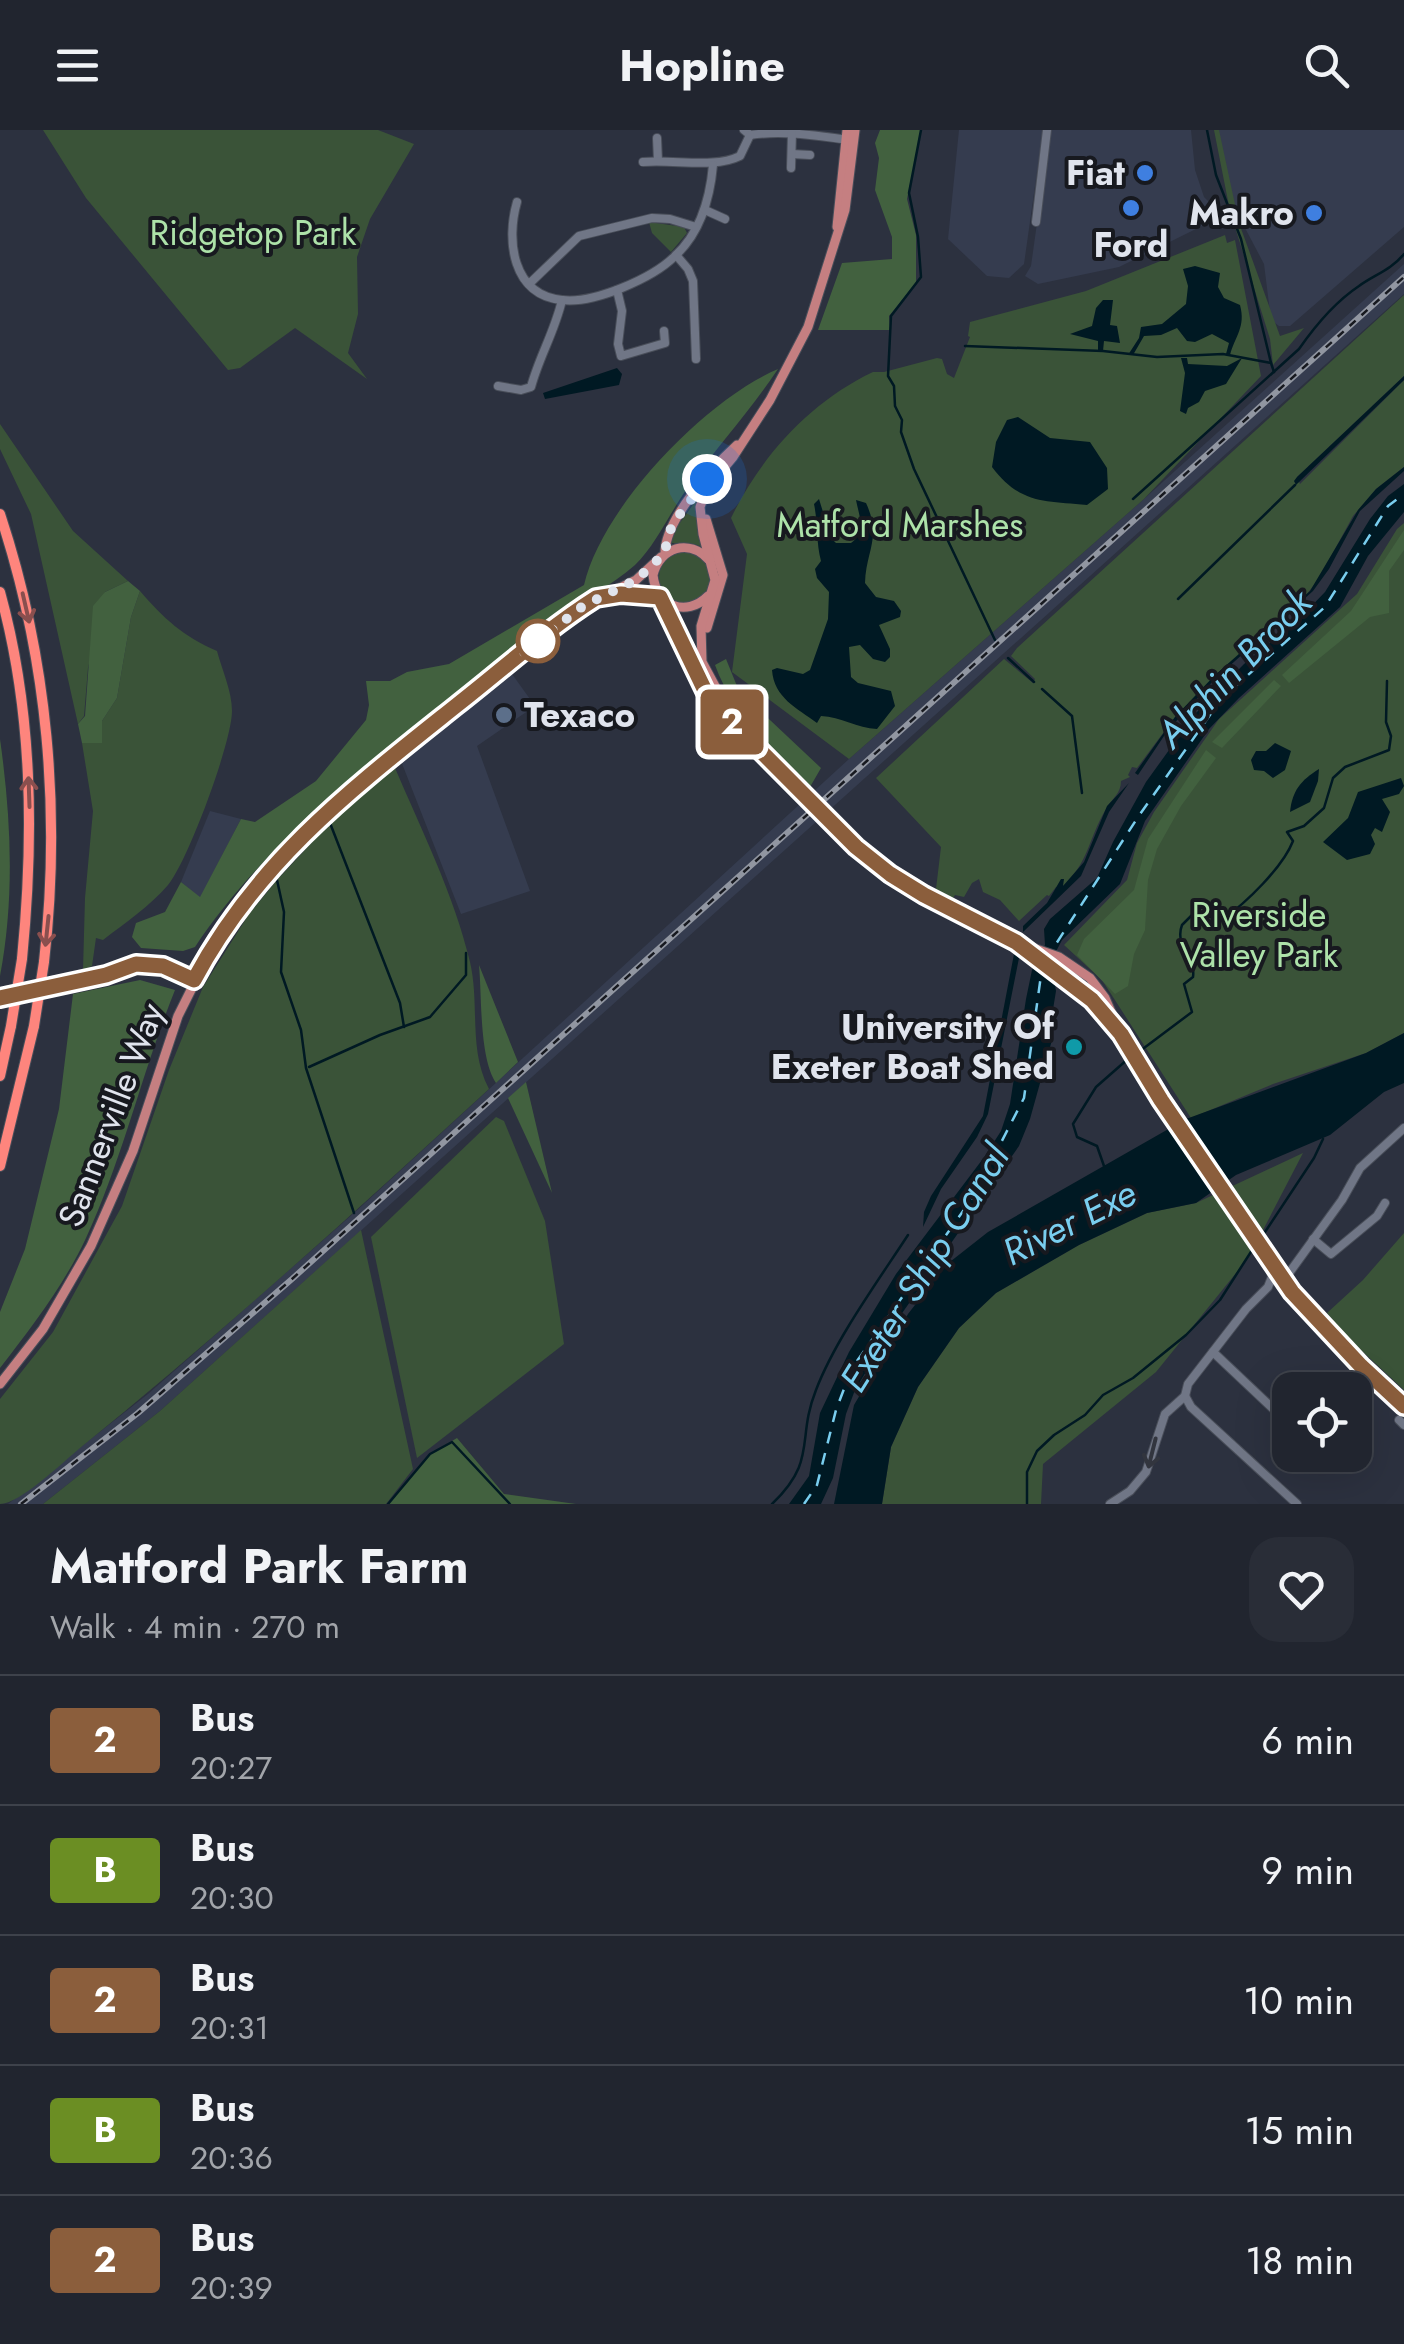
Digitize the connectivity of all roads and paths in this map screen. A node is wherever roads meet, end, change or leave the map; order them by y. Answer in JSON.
{"nodes":[{"id":1,"x":1047,"y":130,"type":"edge"},
{"id":2,"x":814,"y":131,"type":"edge"},
{"id":3,"x":792,"y":132,"type":"edge"},
{"id":4,"x":747,"y":133,"type":"edge"},
{"id":5,"x":851,"y":135,"type":"edge"},
{"id":6,"x":656,"y":138,"type":"dead end"},
{"id":7,"x":792,"y":154,"type":"junction"},
{"id":8,"x":810,"y":155,"type":"dead end"},
{"id":9,"x":740,"y":156,"type":"junction"},
{"id":10,"x":658,"y":161,"type":"junction"},
{"id":11,"x":642,"y":162,"type":"dead end"},
{"id":12,"x":712,"y":165,"type":"junction"},
{"id":13,"x":744,"y":168,"type":"dead end"},
{"id":14,"x":791,"y":168,"type":"dead end"},
{"id":15,"x":518,"y":202,"type":"dead end"},
{"id":16,"x":705,"y":210,"type":"junction"},
{"id":17,"x":725,"y":219,"type":"dead end"},
{"id":18,"x":1036,"y":222,"type":"dead end"},
{"id":19,"x":696,"y":228,"type":"junction"},
{"id":20,"x":676,"y":256,"type":"junction"},
{"id":21,"x":530,"y":284,"type":"junction"},
{"id":22,"x":617,"y":290,"type":"junction"},
{"id":23,"x":562,"y":300,"type":"junction"},
{"id":24,"x":664,"y":331,"type":"dead end"},
{"id":25,"x":696,"y":359,"type":"dead end"},
{"id":26,"x":535,"y":374,"type":"junction"},
{"id":27,"x":545,"y":377,"type":"dead end"},
{"id":28,"x":498,"y":386,"type":"dead end"},
{"id":29,"x":743,"y":440,"type":"junction"},
{"id":30,"x":719,"y":475,"type":"junction"},
{"id":31,"x":0,"y":514,"type":"edge"},
{"id":32,"x":663,"y":555,"type":"junction"},
{"id":33,"x":710,"y":562,"type":"junction"},
{"id":34,"x":712,"y":589,"type":"junction"},
{"id":35,"x":0,"y":592,"type":"edge"},
{"id":36,"x":596,"y":598,"type":"junction"},
{"id":37,"x":662,"y":599,"type":"junction"},
{"id":38,"x":709,"y":675,"type":"junction"},
{"id":39,"x":736,"y":725,"type":"junction"},
{"id":40,"x":1039,"y":955,"type":"junction"},
{"id":41,"x":194,"y":980,"type":"junction"},
{"id":42,"x":0,"y":998,"type":"edge"},
{"id":43,"x":1121,"y":1034,"type":"junction"},
{"id":44,"x":0,"y":1076,"type":"edge"},
{"id":45,"x":1404,"y":1128,"type":"edge"},
{"id":46,"x":0,"y":1166,"type":"edge"},
{"id":47,"x":1385,"y":1203,"type":"dead end"},
{"id":48,"x":1377,"y":1216,"type":"junction"},
{"id":49,"x":1385,"y":1226,"type":"dead end"},
{"id":50,"x":1313,"y":1239,"type":"junction"},
{"id":51,"x":1266,"y":1255,"type":"junction"},
{"id":52,"x":1284,"y":1280,"type":"junction"},
{"id":53,"x":1268,"y":1287,"type":"junction"},
{"id":54,"x":1292,"y":1292,"type":"junction"},
{"id":55,"x":1213,"y":1352,"type":"junction"},
{"id":56,"x":0,"y":1384,"type":"edge"},
{"id":57,"x":1185,"y":1396,"type":"junction"},
{"id":58,"x":1404,"y":1406,"type":"edge"},
{"id":59,"x":1272,"y":1408,"type":"edge"},
{"id":60,"x":1110,"y":1504,"type":"edge"},
{"id":61,"x":1297,"y":1504,"type":"edge"}],
"edges":[{"from":1,"to":18,"type":"street"},
{"from":2,"to":3,"type":"street"},
{"from":2,"to":5,"type":"street"},
{"from":3,"to":4,"type":"street"},
{"from":3,"to":7,"type":"street"},
{"from":4,"to":9,"type":"street"},
{"from":5,"to":29,"type":"main road"},
{"from":6,"to":10,"type":"street"},
{"from":7,"to":8,"type":"street"},
{"from":7,"to":14,"type":"street"},
{"from":9,"to":12,"type":"street"},
{"from":9,"to":13,"type":"street"},
{"from":10,"to":11,"type":"street"},
{"from":10,"to":12,"type":"street"},
{"from":12,"to":16,"type":"street"},
{"from":15,"to":21,"type":"street"},
{"from":16,"to":17,"type":"street"},
{"from":16,"to":19,"type":"street"},
{"from":19,"to":20,"type":"street"},
{"from":19,"to":21,"type":"street"},
{"from":20,"to":22,"type":"street"},
{"from":20,"to":25,"type":"street"},
{"from":21,"to":23,"type":"street"},
{"from":22,"to":23,"type":"street"},
{"from":22,"to":24,"type":"street"},
{"from":23,"to":26,"type":"street"},
{"from":26,"to":27,"type":"street"},
{"from":26,"to":28,"type":"street"},
{"from":29,"to":30,"type":"main road"},
{"from":29,"to":32,"type":"main road"},
{"from":30,"to":33,"type":"main road"},
{"from":30,"to":38,"type":"main road"},
{"from":31,"to":46,"type":"highway","one_way":true,"bridge":true},
{"from":32,"to":33,"type":"main road"},
{"from":32,"to":36,"type":"main road","name":"Sannerville Way"},
{"from":32,"to":37,"type":"main road"},
{"from":33,"to":34,"type":"main road"},
{"from":34,"to":37,"type":"main road"},
{"from":34,"to":38,"type":"main road"},
{"from":44,"to":35,"type":"highway","one_way":true,"bridge":true},
{"from":36,"to":37,"type":"main road"},
{"from":36,"to":41,"type":"main road","name":"Sannerville Way"},
{"from":37,"to":39,"type":"main road"},
{"from":38,"to":39,"type":"main road"},
{"from":39,"to":40,"type":"main road","bridge":true},
{"from":40,"to":43,"type":"main road"},
{"from":40,"to":43,"type":"main road"},
{"from":41,"to":42,"type":"street"},
{"from":41,"to":56,"type":"main road","name":"Sannerville Way"},
{"from":43,"to":51,"type":"main road"},
{"from":45,"to":50,"type":"street"},
{"from":47,"to":48,"type":"street"},
{"from":48,"to":49,"type":"street"},
{"from":48,"to":50,"type":"street"},
{"from":50,"to":52,"type":"street"},
{"from":51,"to":52,"type":"main road"},
{"from":51,"to":53,"type":"street"},
{"from":52,"to":54,"type":"main road"},
{"from":53,"to":54,"type":"street"},
{"from":53,"to":55,"type":"street"},
{"from":54,"to":58,"type":"main road"},
{"from":55,"to":57,"type":"street"},
{"from":55,"to":59,"type":"street"},
{"from":57,"to":60,"type":"street","one_way":true},
{"from":57,"to":61,"type":"street"}]}
